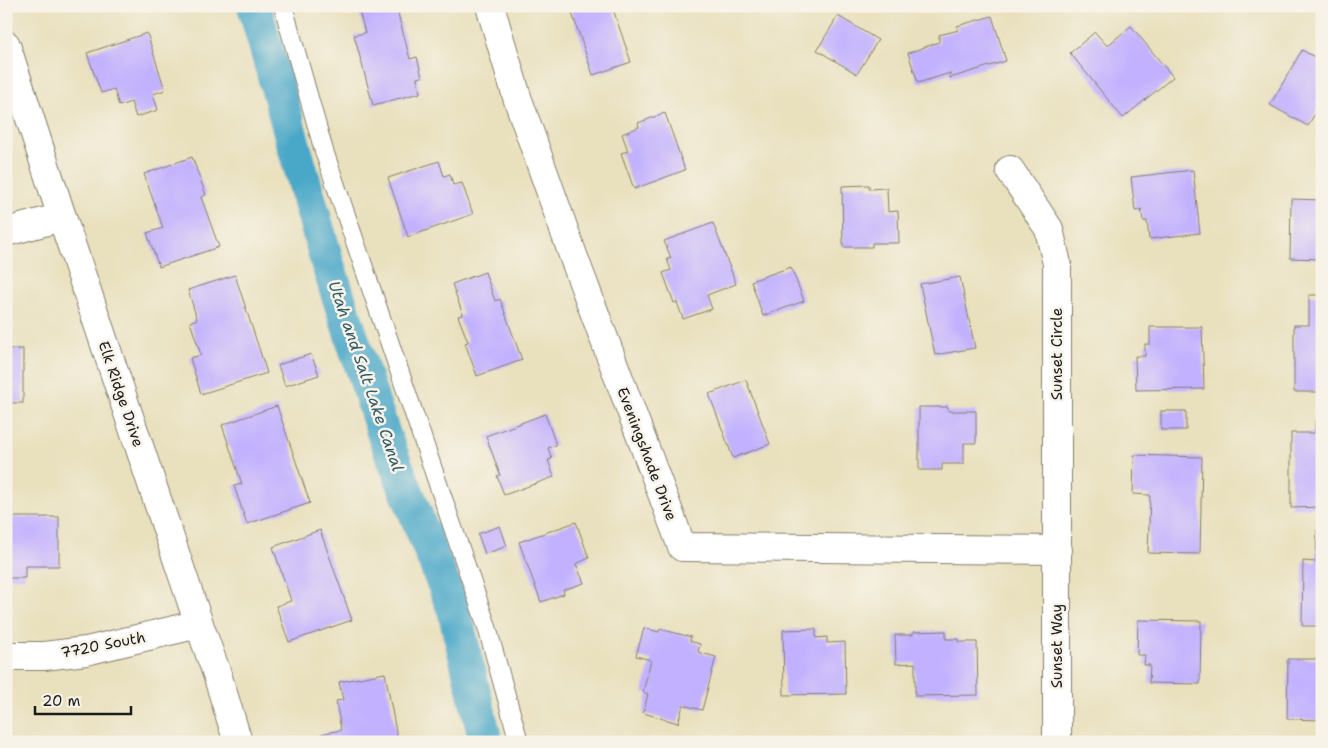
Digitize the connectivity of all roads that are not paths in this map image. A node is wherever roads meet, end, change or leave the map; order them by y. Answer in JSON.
{"nodes":[{"id":1,"x":283,"y":6,"type":"edge"},
{"id":2,"x":490,"y":6,"type":"edge"},
{"id":3,"x":6,"y":45,"type":"edge"},
{"id":4,"x":1010,"y":170,"type":"dead end"},
{"id":5,"x":62,"y":217,"type":"junction"},
{"id":6,"x":6,"y":232,"type":"edge"},
{"id":7,"x":1058,"y":550,"type":"junction"},
{"id":8,"x":199,"y":624,"type":"junction"},
{"id":9,"x":6,"y":656,"type":"edge"},
{"id":10,"x":238,"y":742,"type":"edge"},
{"id":11,"x":519,"y":742,"type":"edge"},
{"id":12,"x":1057,"y":742,"type":"edge"}],
"edges":[{"from":1,"to":11,"type":"lane"},
{"from":2,"to":7,"type":"street","name":"Eveningshade Drive"},
{"from":3,"to":5,"type":"street","name":"Elk Ridge Drive"},
{"from":4,"to":7,"type":"street","name":"Sunset Circle"},
{"from":5,"to":6,"type":"street"},
{"from":5,"to":8,"type":"street","name":"Elk Ridge Drive"},
{"from":7,"to":12,"type":"street","name":"Sunset Way"},
{"from":8,"to":9,"type":"street","name":"7720 South"},
{"from":8,"to":10,"type":"street","name":"Elk Ridge Drive"}]}
